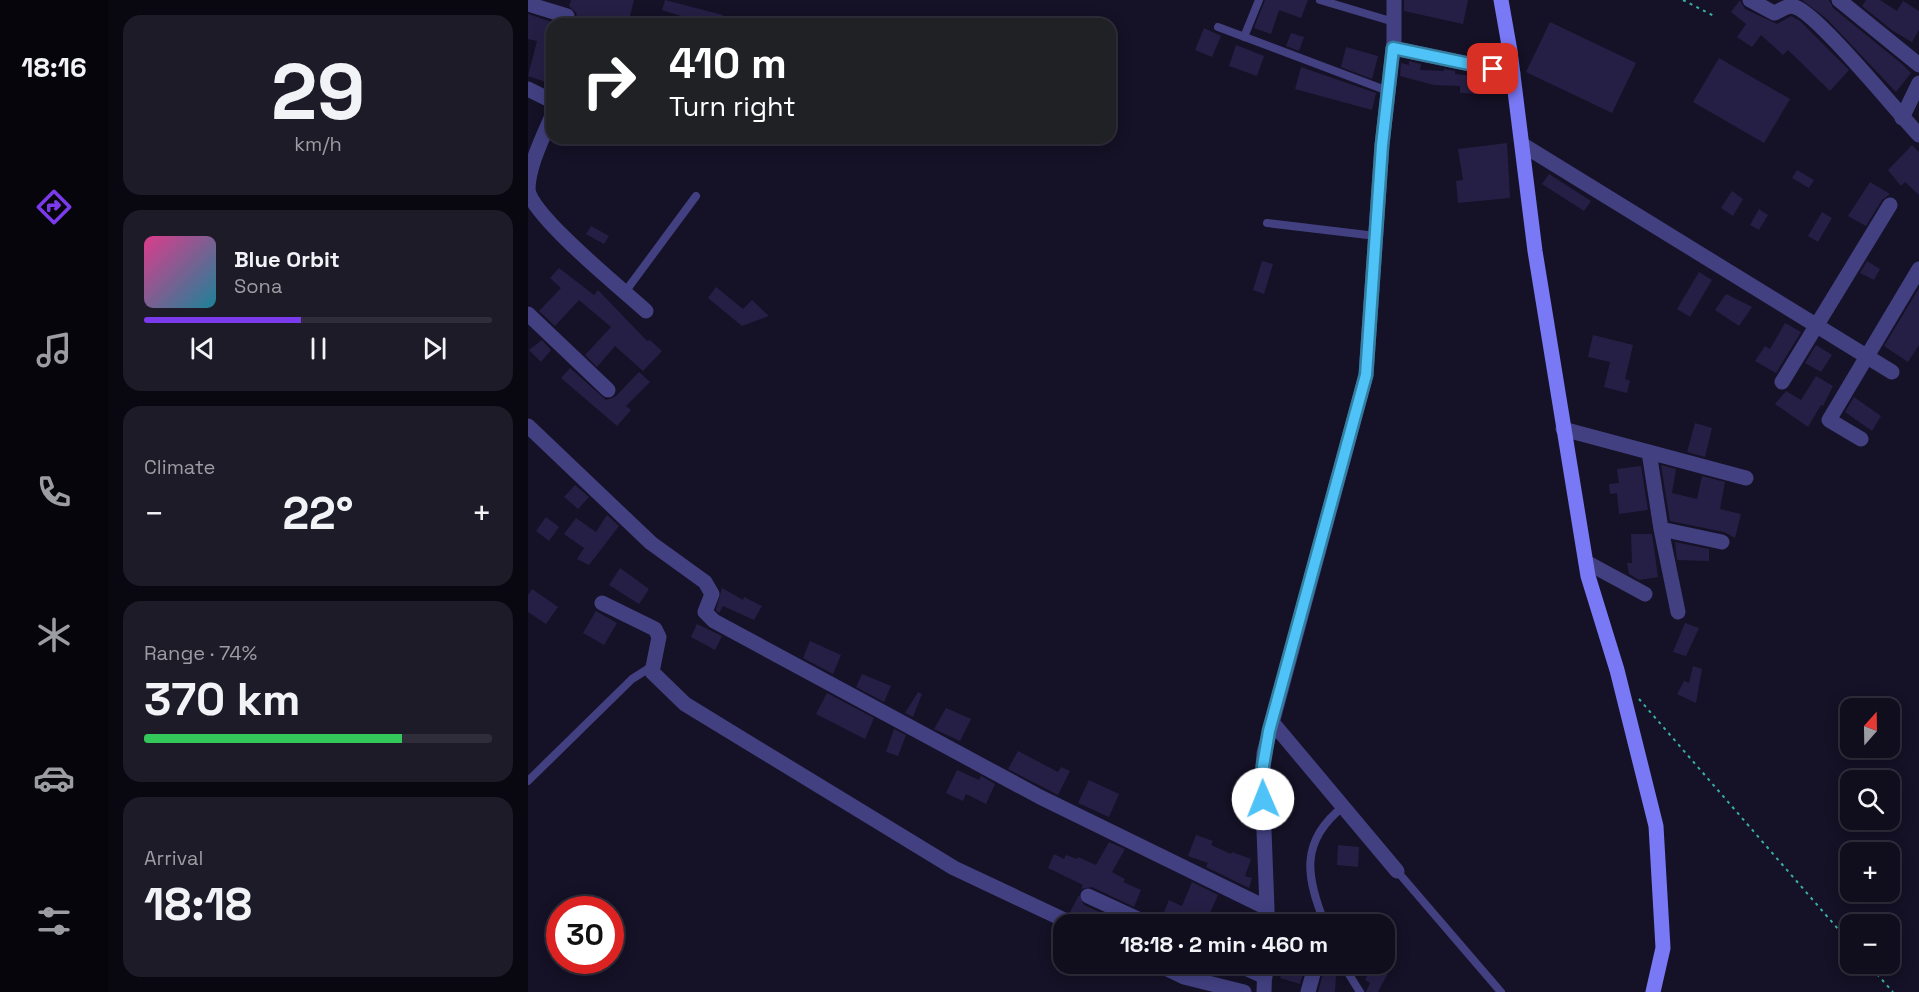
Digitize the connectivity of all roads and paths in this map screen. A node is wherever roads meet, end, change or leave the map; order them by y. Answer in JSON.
{"nodes":[{"id":1,"x":1259,"y":0,"type":"edge"},
{"id":2,"x":1320,"y":0,"type":"edge"},
{"id":3,"x":1394,"y":0,"type":"edge"},
{"id":4,"x":1501,"y":0,"type":"edge"},
{"id":5,"x":1683,"y":0,"type":"edge"},
{"id":6,"x":1750,"y":0,"type":"edge"},
{"id":7,"x":1846,"y":2,"type":"edge"},
{"id":8,"x":528,"y":4,"type":"edge"},
{"id":9,"x":567,"y":16,"type":"dead end"},
{"id":10,"x":1714,"y":16,"type":"dead end"},
{"id":11,"x":1394,"y":22,"type":"junction"},
{"id":12,"x":1218,"y":27,"type":"dead end"},
{"id":13,"x":1244,"y":37,"type":"junction"},
{"id":14,"x":1393,"y":48,"type":"junction"},
{"id":15,"x":1919,"y":65,"type":"edge"},
{"id":16,"x":1513,"y":73,"type":"junction"},
{"id":17,"x":1919,"y":83,"type":"edge"},
{"id":18,"x":528,"y":88,"type":"edge"},
{"id":19,"x":1388,"y":91,"type":"junction"},
{"id":20,"x":546,"y":98,"type":"edge"},
{"id":21,"x":1902,"y":118,"type":"junction"},
{"id":22,"x":546,"y":130,"type":"edge"},
{"id":23,"x":1919,"y":135,"type":"edge"},
{"id":24,"x":1523,"y":145,"type":"junction"},
{"id":25,"x":528,"y":174,"type":"edge"},
{"id":26,"x":528,"y":174,"type":"edge"},
{"id":27,"x":528,"y":190,"type":"edge"},
{"id":28,"x":528,"y":190,"type":"edge"},
{"id":29,"x":696,"y":196,"type":"dead end"},
{"id":30,"x":1890,"y":205,"type":"dead end"},
{"id":31,"x":1267,"y":223,"type":"dead end"},
{"id":32,"x":1376,"y":236,"type":"junction"},
{"id":33,"x":1919,"y":269,"type":"edge"},
{"id":34,"x":625,"y":292,"type":"junction"},
{"id":35,"x":646,"y":310,"type":"dead end"},
{"id":36,"x":528,"y":314,"type":"edge"},
{"id":37,"x":1817,"y":326,"type":"junction"},
{"id":38,"x":1866,"y":355,"type":"junction"},
{"id":39,"x":1892,"y":372,"type":"dead end"},
{"id":40,"x":1782,"y":382,"type":"dead end"},
{"id":41,"x":608,"y":390,"type":"dead end"},
{"id":42,"x":528,"y":426,"type":"edge"},
{"id":43,"x":1563,"y":429,"type":"junction"},
{"id":44,"x":1861,"y":439,"type":"dead end"},
{"id":45,"x":1649,"y":452,"type":"junction"},
{"id":46,"x":1746,"y":478,"type":"dead end"},
{"id":47,"x":1660,"y":529,"type":"junction"},
{"id":48,"x":1722,"y":542,"type":"dead end"},
{"id":49,"x":1586,"y":562,"type":"junction"},
{"id":50,"x":1645,"y":594,"type":"dead end"},
{"id":51,"x":602,"y":603,"type":"dead end"},
{"id":52,"x":1678,"y":612,"type":"dead end"},
{"id":53,"x":651,"y":666,"type":"junction"},
{"id":54,"x":1635,"y":695,"type":"dead end"},
{"id":55,"x":1272,"y":722,"type":"junction"},
{"id":56,"x":528,"y":781,"type":"edge"},
{"id":57,"x":1344,"y":806,"type":"junction"},
{"id":58,"x":1397,"y":871,"type":"joint"},
{"id":59,"x":1088,"y":896,"type":"dead end"},
{"id":60,"x":1267,"y":908,"type":"junction"},
{"id":61,"x":1127,"y":914,"type":"edge"},
{"id":62,"x":1267,"y":914,"type":"edge"},
{"id":63,"x":1321,"y":914,"type":"edge"},
{"id":64,"x":1053,"y":915,"type":"edge"},
{"id":65,"x":1840,"y":931,"type":"edge"},
{"id":66,"x":1180,"y":974,"type":"edge"},
{"id":67,"x":1313,"y":974,"type":"edge"},
{"id":68,"x":1349,"y":974,"type":"edge"},
{"id":69,"x":1877,"y":974,"type":"edge"},
{"id":70,"x":1244,"y":992,"type":"edge"},
{"id":71,"x":1308,"y":992,"type":"edge"},
{"id":72,"x":1360,"y":992,"type":"edge"},
{"id":73,"x":1501,"y":992,"type":"edge"},
{"id":74,"x":1653,"y":992,"type":"edge"},
{"id":75,"x":1893,"y":992,"type":"edge"}],
"edges":[{"from":1,"to":13,"type":"lane"},
{"from":2,"to":11,"type":"lane"},
{"from":3,"to":11,"type":"street"},
{"from":4,"to":16,"type":"street"},
{"from":5,"to":10,"type":"path"},
{"from":6,"to":21,"type":"street"},
{"from":7,"to":15,"type":"street"},
{"from":8,"to":9,"type":"street"},
{"from":11,"to":14,"type":"street"},
{"from":12,"to":13,"type":"lane"},
{"from":13,"to":19,"type":"lane"},
{"from":14,"to":16,"type":"street"},
{"from":14,"to":19,"type":"street"},
{"from":16,"to":24,"type":"street"},
{"from":17,"to":21,"type":"street"},
{"from":18,"to":20,"type":"street"},
{"from":19,"to":32,"type":"street"},
{"from":21,"to":23,"type":"street"},
{"from":22,"to":25,"type":"street"},
{"from":24,"to":37,"type":"street"},
{"from":24,"to":43,"type":"street"},
{"from":26,"to":27,"type":"street"},
{"from":28,"to":34,"type":"street"},
{"from":29,"to":34,"type":"lane"},
{"from":30,"to":37,"type":"street"},
{"from":31,"to":32,"type":"lane"},
{"from":32,"to":55,"type":"street"},
{"from":33,"to":38,"type":"street"},
{"from":34,"to":35,"type":"street"},
{"from":36,"to":41,"type":"street"},
{"from":37,"to":38,"type":"street"},
{"from":37,"to":40,"type":"street"},
{"from":38,"to":39,"type":"street"},
{"from":38,"to":44,"type":"street"},
{"from":42,"to":60,"type":"street"},
{"from":43,"to":45,"type":"street"},
{"from":43,"to":49,"type":"street"},
{"from":45,"to":46,"type":"street"},
{"from":45,"to":47,"type":"street"},
{"from":47,"to":48,"type":"street"},
{"from":47,"to":52,"type":"street"},
{"from":49,"to":50,"type":"street"},
{"from":49,"to":74,"type":"street"},
{"from":51,"to":53,"type":"street"},
{"from":53,"to":56,"type":"lane"},
{"from":53,"to":64,"type":"street"},
{"from":54,"to":65,"type":"path"},
{"from":55,"to":57,"type":"street"},
{"from":55,"to":60,"type":"street"},
{"from":57,"to":58,"type":"street"},
{"from":57,"to":63,"type":"lane"},
{"from":58,"to":73,"type":"lane"},
{"from":59,"to":61,"type":"street"},
{"from":60,"to":62,"type":"street"},
{"from":66,"to":70,"type":"street"},
{"from":67,"to":71,"type":"street"},
{"from":68,"to":72,"type":"lane"},
{"from":69,"to":75,"type":"path"}]}
